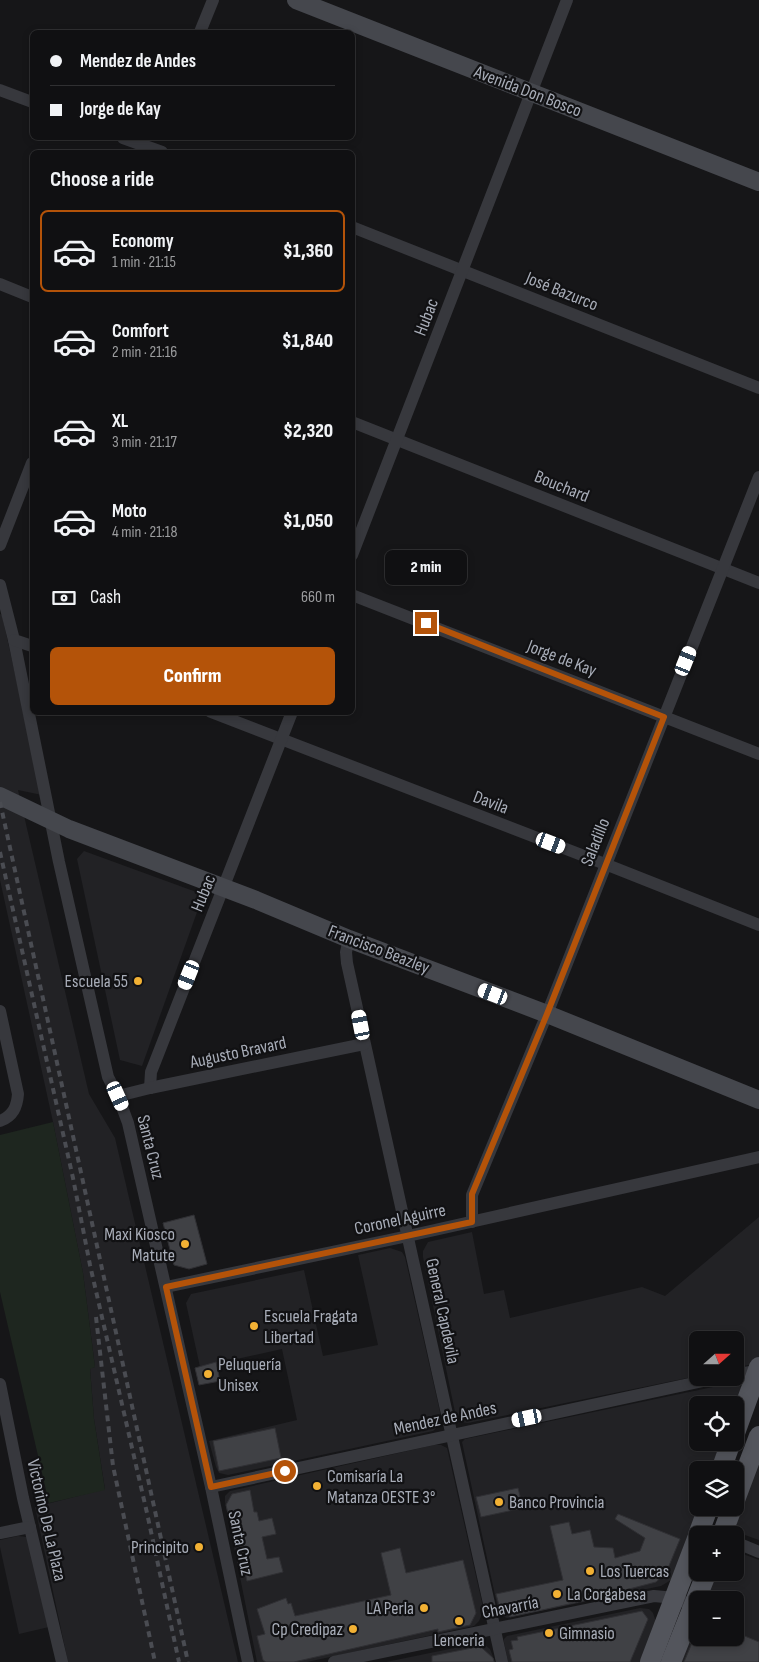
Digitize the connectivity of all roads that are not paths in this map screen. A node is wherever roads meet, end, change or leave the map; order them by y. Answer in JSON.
{"nodes":[{"id":1,"x":213,"y":0,"type":"edge"},
{"id":2,"x":296,"y":0,"type":"edge"},
{"id":3,"x":568,"y":0,"type":"edge"},
{"id":4,"x":201,"y":30,"type":"edge"},
{"id":5,"x":0,"y":90,"type":"edge"},
{"id":6,"x":531,"y":92,"type":"junction"},
{"id":7,"x":30,"y":101,"type":"edge"},
{"id":8,"x":129,"y":140,"type":"edge"},
{"id":9,"x":155,"y":148,"type":"edge"},
{"id":10,"x":759,"y":182,"type":"edge"},
{"id":11,"x":355,"y":228,"type":"edge"},
{"id":12,"x":462,"y":270,"type":"junction"},
{"id":13,"x":0,"y":284,"type":"edge"},
{"id":14,"x":30,"y":296,"type":"edge"},
{"id":15,"x":759,"y":388,"type":"edge"},
{"id":16,"x":355,"y":423,"type":"edge"},
{"id":17,"x":398,"y":440,"type":"junction"},
{"id":18,"x":30,"y":473,"type":"edge"},
{"id":19,"x":759,"y":476,"type":"edge"},
{"id":20,"x":0,"y":545,"type":"edge"},
{"id":21,"x":355,"y":547,"type":"edge"},
{"id":22,"x":724,"y":569,"type":"junction"},
{"id":23,"x":759,"y":583,"type":"edge"},
{"id":24,"x":0,"y":585,"type":"edge"},
{"id":25,"x":355,"y":596,"type":"edge"},
{"id":26,"x":14,"y":640,"type":"junction"},
{"id":27,"x":30,"y":645,"type":"edge"},
{"id":28,"x":219,"y":715,"type":"edge"},
{"id":29,"x":291,"y":715,"type":"edge"},
{"id":30,"x":664,"y":717,"type":"junction"},
{"id":31,"x":282,"y":740,"type":"junction"},
{"id":32,"x":759,"y":754,"type":"edge"},
{"id":33,"x":0,"y":796,"type":"edge"},
{"id":34,"x":52,"y":820,"type":"junction"},
{"id":35,"x":605,"y":864,"type":"junction"},
{"id":36,"x":224,"y":888,"type":"junction"},
{"id":37,"x":759,"y":925,"type":"edge"},
{"id":38,"x":349,"y":939,"type":"junction"},
{"id":39,"x":0,"y":1011,"type":"edge"},
{"id":40,"x":547,"y":1014,"type":"junction"},
{"id":41,"x":364,"y":1044,"type":"junction"},
{"id":42,"x":150,"y":1088,"type":"junction"},
{"id":43,"x":118,"y":1096,"type":"junction"},
{"id":44,"x":759,"y":1100,"type":"edge"},
{"id":45,"x":0,"y":1122,"type":"edge"},
{"id":46,"x":759,"y":1157,"type":"edge"},
{"id":47,"x":472,"y":1222,"type":"junction"},
{"id":48,"x":408,"y":1236,"type":"junction"},
{"id":49,"x":166,"y":1287,"type":"junction"},
{"id":50,"x":759,"y":1369,"type":"edge"},
{"id":51,"x":744,"y":1372,"type":"edge"},
{"id":52,"x":0,"y":1384,"type":"edge"},
{"id":53,"x":689,"y":1384,"type":"edge"},
{"id":54,"x":744,"y":1409,"type":"edge"},
{"id":55,"x":452,"y":1435,"type":"junction"},
{"id":56,"x":759,"y":1436,"type":"edge"},
{"id":57,"x":744,"y":1476,"type":"edge"},
{"id":58,"x":211,"y":1487,"type":"junction"},
{"id":59,"x":30,"y":1527,"type":"junction"},
{"id":60,"x":0,"y":1533,"type":"edge"},
{"id":61,"x":744,"y":1546,"type":"edge"},
{"id":62,"x":759,"y":1552,"type":"edge"},
{"id":63,"x":689,"y":1560,"type":"edge"},
{"id":64,"x":675,"y":1598,"type":"junction"},
{"id":65,"x":689,"y":1604,"type":"edge"},
{"id":66,"x":689,"y":1616,"type":"edge"},
{"id":67,"x":494,"y":1628,"type":"junction"},
{"id":68,"x":62,"y":1662,"type":"edge"},
{"id":69,"x":248,"y":1662,"type":"edge"},
{"id":70,"x":334,"y":1662,"type":"edge"},
{"id":71,"x":502,"y":1662,"type":"edge"},
{"id":72,"x":650,"y":1662,"type":"edge"},
{"id":73,"x":671,"y":1662,"type":"edge"}],
"edges":[{"from":1,"to":4,"type":"street"},
{"from":2,"to":6,"type":"street","name":"Avenida Don Bosco"},
{"from":3,"to":6,"type":"street","name":"Hubac"},
{"from":5,"to":7,"type":"street"},
{"from":6,"to":10,"type":"street","name":"Avenida Don Bosco"},
{"from":6,"to":12,"type":"street","name":"Hubac"},
{"from":8,"to":9,"type":"street"},
{"from":11,"to":12,"type":"street","name":"José Bazurco"},
{"from":12,"to":15,"type":"street","name":"José Bazurco"},
{"from":12,"to":17,"type":"street","name":"Hubac"},
{"from":13,"to":14,"type":"street"},
{"from":16,"to":17,"type":"street","name":"Bouchard"},
{"from":17,"to":21,"type":"street","name":"Hubac"},
{"from":17,"to":22,"type":"street","name":"Bouchard"},
{"from":18,"to":20,"type":"street"},
{"from":19,"to":22,"type":"street","name":"Saladillo"},
{"from":22,"to":23,"type":"street","name":"Bouchard"},
{"from":22,"to":30,"type":"street","name":"Saladillo"},
{"from":24,"to":26,"type":"street","name":"Santa Cruz"},
{"from":25,"to":30,"type":"street","name":"Jorge de Kay"},
{"from":26,"to":27,"type":"street"},
{"from":26,"to":34,"type":"street","name":"Santa Cruz"},
{"from":28,"to":31,"type":"street","name":"Davila"},
{"from":29,"to":31,"type":"street","name":"Hubac"},
{"from":30,"to":32,"type":"street","name":"Jorge de Kay"},
{"from":30,"to":35,"type":"street","name":"Saladillo"},
{"from":31,"to":35,"type":"street","name":"Davila"},
{"from":31,"to":36,"type":"street","name":"Hubac"},
{"from":33,"to":34,"type":"street","name":"Francisco Beazley"},
{"from":34,"to":36,"type":"street","name":"Francisco Beazley"},
{"from":34,"to":43,"type":"street","name":"Santa Cruz"},
{"from":35,"to":37,"type":"street","name":"Davila"},
{"from":35,"to":40,"type":"street","name":"Saladillo"},
{"from":36,"to":38,"type":"street","name":"Francisco Beazley"},
{"from":36,"to":42,"type":"street","name":"Hubac"},
{"from":38,"to":40,"type":"street","name":"Francisco Beazley"},
{"from":38,"to":41,"type":"street","name":"General Capdevila"},
{"from":39,"to":45,"type":"street"},
{"from":40,"to":44,"type":"street","name":"Francisco Beazley"},
{"from":40,"to":47,"type":"street","name":"Saladillo"},
{"from":41,"to":42,"type":"street","name":"Augusto Bravard"},
{"from":41,"to":48,"type":"street","name":"General Capdevila"},
{"from":42,"to":43,"type":"street","name":"Augusto Bravard"},
{"from":43,"to":49,"type":"street","name":"Santa Cruz"},
{"from":46,"to":47,"type":"street","name":"Coronel Aguirre"},
{"from":47,"to":48,"type":"street","name":"Coronel Aguirre"},
{"from":48,"to":49,"type":"street","name":"Coronel Aguirre"},
{"from":48,"to":55,"type":"street","name":"General Capdevila"},
{"from":49,"to":58,"type":"street","name":"Santa Cruz"},
{"from":50,"to":51,"type":"street"},
{"from":50,"to":54,"type":"main road"},
{"from":52,"to":59,"type":"street","name":"Victorino De La Plaza"},
{"from":53,"to":55,"type":"street","name":"Mendez de Andes"},
{"from":55,"to":58,"type":"street","name":"Mendez de Andes"},
{"from":55,"to":67,"type":"street","name":"General Capdevila"},
{"from":56,"to":57,"type":"main road"},
{"from":58,"to":69,"type":"street","name":"Santa Cruz"},
{"from":59,"to":60,"type":"street"},
{"from":59,"to":68,"type":"street","name":"Victorino De La Plaza"},
{"from":61,"to":62,"type":"street"},
{"from":63,"to":64,"type":"main road"},
{"from":64,"to":65,"type":"street","name":"Chavarría"},
{"from":64,"to":67,"type":"street","name":"Chavarría"},
{"from":64,"to":72,"type":"main road"},
{"from":66,"to":73,"type":"main road"},
{"from":67,"to":70,"type":"street","name":"Chavarría"},
{"from":67,"to":71,"type":"street","name":"General Capdevila"}]}
